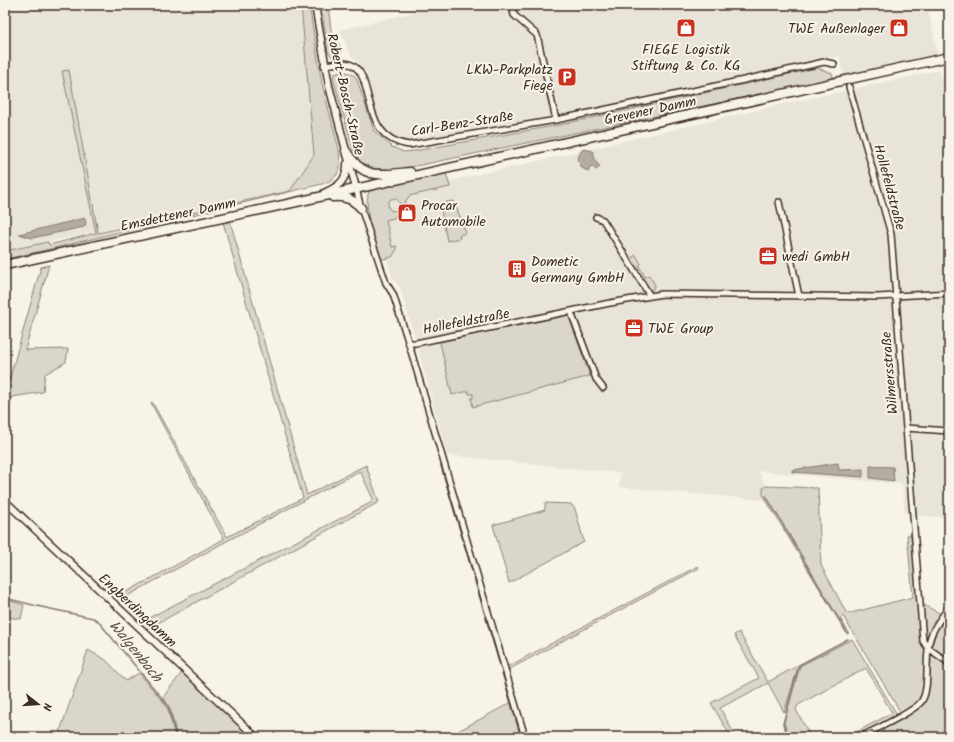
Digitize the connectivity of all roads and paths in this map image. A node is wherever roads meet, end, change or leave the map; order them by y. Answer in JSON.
{"nodes":[{"id":1,"x":315,"y":5,"type":"edge"},
{"id":2,"x":512,"y":5,"type":"edge"},
{"id":3,"x":949,"y":58,"type":"edge"},
{"id":4,"x":834,"y":64,"type":"dead end"},
{"id":5,"x":324,"y":65,"type":"junction"},
{"id":6,"x":849,"y":86,"type":"dead end"},
{"id":7,"x":556,"y":120,"type":"junction"},
{"id":8,"x":346,"y":151,"type":"junction"},
{"id":9,"x":441,"y":169,"type":"junction"},
{"id":10,"x":356,"y":188,"type":"junction"},
{"id":11,"x":310,"y":198,"type":"junction"},
{"id":12,"x":779,"y":202,"type":"dead end"},
{"id":13,"x":361,"y":208,"type":"junction"},
{"id":14,"x":596,"y":217,"type":"dead end"},
{"id":15,"x":5,"y":265,"type":"edge"},
{"id":16,"x":949,"y":293,"type":"edge"},
{"id":17,"x":650,"y":296,"type":"junction"},
{"id":18,"x":799,"y":296,"type":"junction"},
{"id":19,"x":895,"y":296,"type":"junction"},
{"id":20,"x":571,"y":312,"type":"junction"},
{"id":21,"x":408,"y":341,"type":"junction"},
{"id":22,"x":603,"y":388,"type":"dead end"},
{"id":23,"x":906,"y":428,"type":"junction"},
{"id":24,"x":949,"y":431,"type":"edge"},
{"id":25,"x":5,"y":501,"type":"edge"},
{"id":26,"x":949,"y":607,"type":"edge"},
{"id":27,"x":928,"y":648,"type":"junction"},
{"id":28,"x":949,"y":662,"type":"edge"},
{"id":29,"x":872,"y":730,"type":"junction"},
{"id":30,"x":256,"y":737,"type":"edge"},
{"id":31,"x":525,"y":737,"type":"edge"},
{"id":32,"x":860,"y":737,"type":"edge"},
{"id":33,"x":874,"y":737,"type":"edge"}],
"edges":[{"from":1,"to":5,"type":"street","name":"Robert-Bosch-Straße"},
{"from":2,"to":7,"type":"street"},
{"from":3,"to":9,"type":"main road","name":"Grevener Damm"},
{"from":4,"to":7,"type":"street","name":"Carl-Benz-Straße"},
{"from":5,"to":7,"type":"street","name":"Carl-Benz-Straße"},
{"from":5,"to":8,"type":"street","name":"Robert-Bosch-Straße"},
{"from":6,"to":19,"type":"street","name":"Hollefeldstraße"},
{"from":8,"to":9,"type":"main road"},
{"from":8,"to":10,"type":"street","name":"Robert-Bosch-Straße"},
{"from":8,"to":11,"type":"street"},
{"from":9,"to":10,"type":"main road","name":"Grevener Damm"},
{"from":10,"to":11,"type":"main road","name":"Emsdettener Damm"},
{"from":10,"to":13,"type":"street","name":"Hollefeldstraße"},
{"from":11,"to":13,"type":"main road"},
{"from":11,"to":15,"type":"main road","name":"Emsdettener Damm"},
{"from":12,"to":18,"type":"street"},
{"from":13,"to":21,"type":"street","name":"Hollefeldstraße"},
{"from":14,"to":17,"type":"street"},
{"from":16,"to":19,"type":"street","name":"Hollefeldstraße"},
{"from":17,"to":18,"type":"street","name":"Hollefeldstraße"},
{"from":17,"to":20,"type":"street","name":"Hollefeldstraße"},
{"from":18,"to":19,"type":"street","name":"Hollefeldstraße"},
{"from":19,"to":23,"type":"street","name":"Wilmersstraße"},
{"from":20,"to":21,"type":"street","name":"Hollefeldstraße"},
{"from":20,"to":22,"type":"street"},
{"from":21,"to":31,"type":"street"},
{"from":23,"to":24,"type":"street","name":"Wilmersstraße"},
{"from":23,"to":27,"type":"street"},
{"from":25,"to":30,"type":"street","name":"Engberdingdamm"},
{"from":26,"to":27,"type":"street"},
{"from":27,"to":28,"type":"street"},
{"from":27,"to":29,"type":"street"},
{"from":29,"to":32,"type":"street"},
{"from":29,"to":33,"type":"street"}]}
